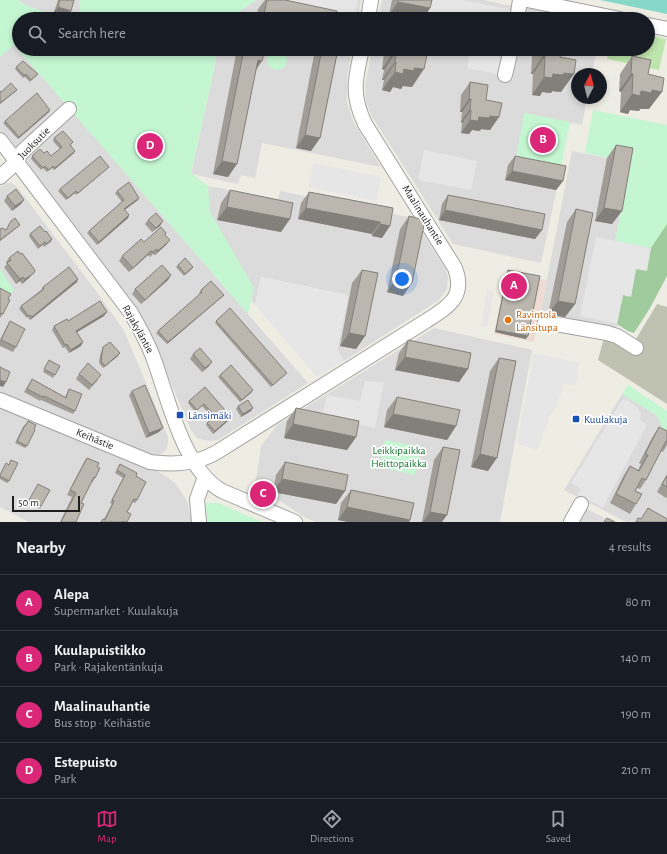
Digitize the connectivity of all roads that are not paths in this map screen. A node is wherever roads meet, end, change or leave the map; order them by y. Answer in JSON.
{"nodes":[{"id":1,"x":372,"y":0,"type":"edge"},
{"id":2,"x":520,"y":0,"type":"edge"},
{"id":3,"x":527,"y":0,"type":"edge"},
{"id":4,"x":369,"y":12,"type":"edge"},
{"id":5,"x":518,"y":12,"type":"edge"},
{"id":6,"x":586,"y":12,"type":"edge"},
{"id":7,"x":655,"y":26,"type":"edge"},
{"id":8,"x":667,"y":29,"type":"edge"},
{"id":9,"x":361,"y":56,"type":"edge"},
{"id":10,"x":510,"y":56,"type":"edge"},
{"id":11,"x":506,"y":75,"type":"dead end"},
{"id":12,"x":69,"y":109,"type":"dead end"},
{"id":13,"x":0,"y":140,"type":"edge"},
{"id":14,"x":16,"y":161,"type":"junction"},
{"id":15,"x":0,"y":177,"type":"edge"},
{"id":16,"x":545,"y":322,"type":"dead end"},
{"id":17,"x":636,"y":348,"type":"dead end"},
{"id":18,"x":0,"y":400,"type":"edge"},
{"id":19,"x":194,"y":461,"type":"junction"},
{"id":20,"x":204,"y":477,"type":"junction"},
{"id":21,"x":581,"y":504,"type":"dead end"},
{"id":22,"x":199,"y":522,"type":"edge"},
{"id":23,"x":295,"y":522,"type":"edge"},
{"id":24,"x":571,"y":522,"type":"edge"}],
"edges":[{"from":1,"to":4,"type":"street"},
{"from":2,"to":5,"type":"street"},
{"from":3,"to":6,"type":"street"},
{"from":7,"to":8,"type":"street"},
{"from":9,"to":19,"type":"street","name":"Maalinauhantie"},
{"from":10,"to":11,"type":"street"},
{"from":12,"to":14,"type":"street","name":"Juoksutie"},
{"from":13,"to":14,"type":"street","name":"Rajakyläntie"},
{"from":14,"to":15,"type":"street","name":"Juoksutie"},
{"from":14,"to":19,"type":"street","name":"Rajakyläntie"},
{"from":16,"to":17,"type":"street"},
{"from":18,"to":19,"type":"street","name":"Keihästie"},
{"from":19,"to":20,"type":"street","name":"Rajakyläntie"},
{"from":20,"to":22,"type":"street"},
{"from":20,"to":23,"type":"street"},
{"from":21,"to":24,"type":"street"}]}
